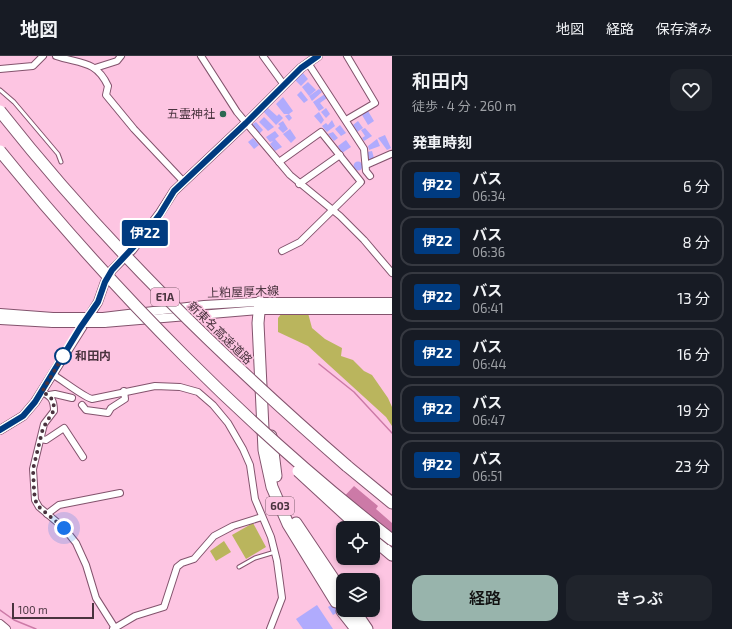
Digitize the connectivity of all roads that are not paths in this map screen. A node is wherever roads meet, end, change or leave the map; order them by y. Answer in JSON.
{"nodes":[{"id":1,"x":43,"y":56,"type":"edge"},
{"id":2,"x":56,"y":56,"type":"edge"},
{"id":3,"x":121,"y":56,"type":"edge"},
{"id":4,"x":201,"y":56,"type":"edge"},
{"id":5,"x":263,"y":56,"type":"edge"},
{"id":6,"x":318,"y":56,"type":"edge"},
{"id":7,"x":347,"y":56,"type":"edge"},
{"id":8,"x":308,"y":63,"type":"junction"},
{"id":9,"x":95,"y":68,"type":"junction"},
{"id":10,"x":0,"y":69,"type":"edge"},
{"id":11,"x":284,"y":85,"type":"junction"},
{"id":12,"x":0,"y":90,"type":"edge"},
{"id":13,"x":0,"y":111,"type":"edge"},
{"id":14,"x":346,"y":120,"type":"junction"},
{"id":15,"x":246,"y":123,"type":"junction"},
{"id":16,"x":0,"y":151,"type":"edge"},
{"id":17,"x":391,"y":154,"type":"edge"},
{"id":18,"x":340,"y":156,"type":"junction"},
{"id":19,"x":62,"y":162,"type":"dead end"},
{"id":20,"x":279,"y":162,"type":"junction"},
{"id":21,"x":366,"y":165,"type":"junction"},
{"id":22,"x":370,"y":176,"type":"dead end"},
{"id":23,"x":183,"y":181,"type":"junction"},
{"id":24,"x":299,"y":184,"type":"junction"},
{"id":25,"x":333,"y":210,"type":"junction"},
{"id":26,"x":282,"y":251,"type":"dead end"},
{"id":27,"x":392,"y":273,"type":"edge"},
{"id":28,"x":392,"y":302,"type":"edge"},
{"id":29,"x":260,"y":306,"type":"junction"},
{"id":30,"x":392,"y":310,"type":"edge"},
{"id":31,"x":0,"y":313,"type":"edge"},
{"id":32,"x":0,"y":320,"type":"edge"},
{"id":33,"x":53,"y":320,"type":"junction"},
{"id":34,"x":197,"y":368,"type":"junction"},
{"id":35,"x":52,"y":374,"type":"junction"},
{"id":36,"x":124,"y":392,"type":"junction"},
{"id":37,"x":45,"y":393,"type":"junction"},
{"id":38,"x":72,"y":398,"type":"dead end"},
{"id":39,"x":82,"y":405,"type":"dead end"},
{"id":40,"x":0,"y":430,"type":"edge"},
{"id":41,"x":41,"y":439,"type":"junction"},
{"id":42,"x":83,"y":458,"type":"dead end"},
{"id":43,"x":347,"y":466,"type":"junction"},
{"id":44,"x":120,"y":493,"type":"dead end"},
{"id":45,"x":392,"y":499,"type":"edge"},
{"id":46,"x":392,"y":503,"type":"edge"},
{"id":47,"x":47,"y":514,"type":"junction"},
{"id":48,"x":262,"y":517,"type":"junction"},
{"id":49,"x":353,"y":521,"type":"edge"},
{"id":50,"x":392,"y":540,"type":"edge"},
{"id":51,"x":380,"y":545,"type":"edge"},
{"id":52,"x":275,"y":552,"type":"junction"},
{"id":53,"x":392,"y":555,"type":"edge"},
{"id":54,"x":239,"y":567,"type":"dead end"},
{"id":55,"x":326,"y":577,"type":"junction"},
{"id":56,"x":336,"y":586,"type":"edge"},
{"id":57,"x":359,"y":617,"type":"edge"},
{"id":58,"x":0,"y":624,"type":"edge"},
{"id":59,"x":114,"y":628,"type":"edge"},
{"id":60,"x":6,"y":629,"type":"edge"},
{"id":61,"x":270,"y":629,"type":"edge"},
{"id":62,"x":356,"y":629,"type":"edge"},
{"id":63,"x":367,"y":629,"type":"edge"}],
"edges":[{"from":1,"to":10,"type":"street"},
{"from":2,"to":9,"type":"street"},
{"from":3,"to":9,"type":"street"},
{"from":4,"to":15,"type":"street"},
{"from":5,"to":11,"type":"street"},
{"from":6,"to":8,"type":"main road"},
{"from":7,"to":14,"type":"street"},
{"from":8,"to":11,"type":"main road"},
{"from":8,"to":14,"type":"street"},
{"from":9,"to":23,"type":"street"},
{"from":11,"to":15,"type":"main road"},
{"from":12,"to":19,"type":"lane"},
{"from":13,"to":43,"type":"highway","name":"新東名高速道路","number":"E1A","bridge":true},
{"from":14,"to":21,"type":"street"},
{"from":15,"to":20,"type":"street"},
{"from":15,"to":23,"type":"main road"},
{"from":16,"to":34,"type":"highway","number":"E1A","bridge":true},
{"from":17,"to":21,"type":"street"},
{"from":18,"to":20,"type":"street"},
{"from":18,"to":24,"type":"street"},
{"from":18,"to":25,"type":"street"},
{"from":20,"to":24,"type":"street"},
{"from":21,"to":22,"type":"street"},
{"from":23,"to":35,"type":"main road"},
{"from":24,"to":25,"type":"street"},
{"from":25,"to":26,"type":"street"},
{"from":25,"to":27,"type":"street"},
{"from":28,"to":29,"type":"main road","name":"上粕屋厚木線"},
{"from":29,"to":30,"type":"main road","name":"上粕屋厚木線"},
{"from":29,"to":33,"type":"main road","name":"上粕屋厚木線","bridge":true},
{"from":29,"to":55,"type":"highway","number":"603"},
{"from":31,"to":33,"type":"main road","name":"上粕屋厚木線"},
{"from":32,"to":33,"type":"main road","name":"上粕屋厚木線"},
{"from":34,"to":49,"type":"highway","bridge":true},
{"from":34,"to":50,"type":"highway","number":"E1A","bridge":true},
{"from":35,"to":36,"type":"street"},
{"from":35,"to":37,"type":"main road"},
{"from":36,"to":39,"type":"street"},
{"from":36,"to":48,"type":"street"},
{"from":37,"to":38,"type":"street"},
{"from":37,"to":40,"type":"main road"},
{"from":37,"to":41,"type":"street"},
{"from":41,"to":42,"type":"street"},
{"from":41,"to":47,"type":"street"},
{"from":43,"to":45,"type":"highway"},
{"from":43,"to":46,"type":"highway","name":"新東名高速道路","number":"E1A"},
{"from":44,"to":47,"type":"street"},
{"from":47,"to":59,"type":"street"},
{"from":48,"to":52,"type":"street"},
{"from":48,"to":59,"type":"street"},
{"from":51,"to":53,"type":"highway"},
{"from":52,"to":54,"type":"lane"},
{"from":52,"to":61,"type":"street"},
{"from":55,"to":56,"type":"highway"},
{"from":55,"to":62,"type":"highway"},
{"from":57,"to":63,"type":"highway"},
{"from":58,"to":60,"type":"main road"}]}
